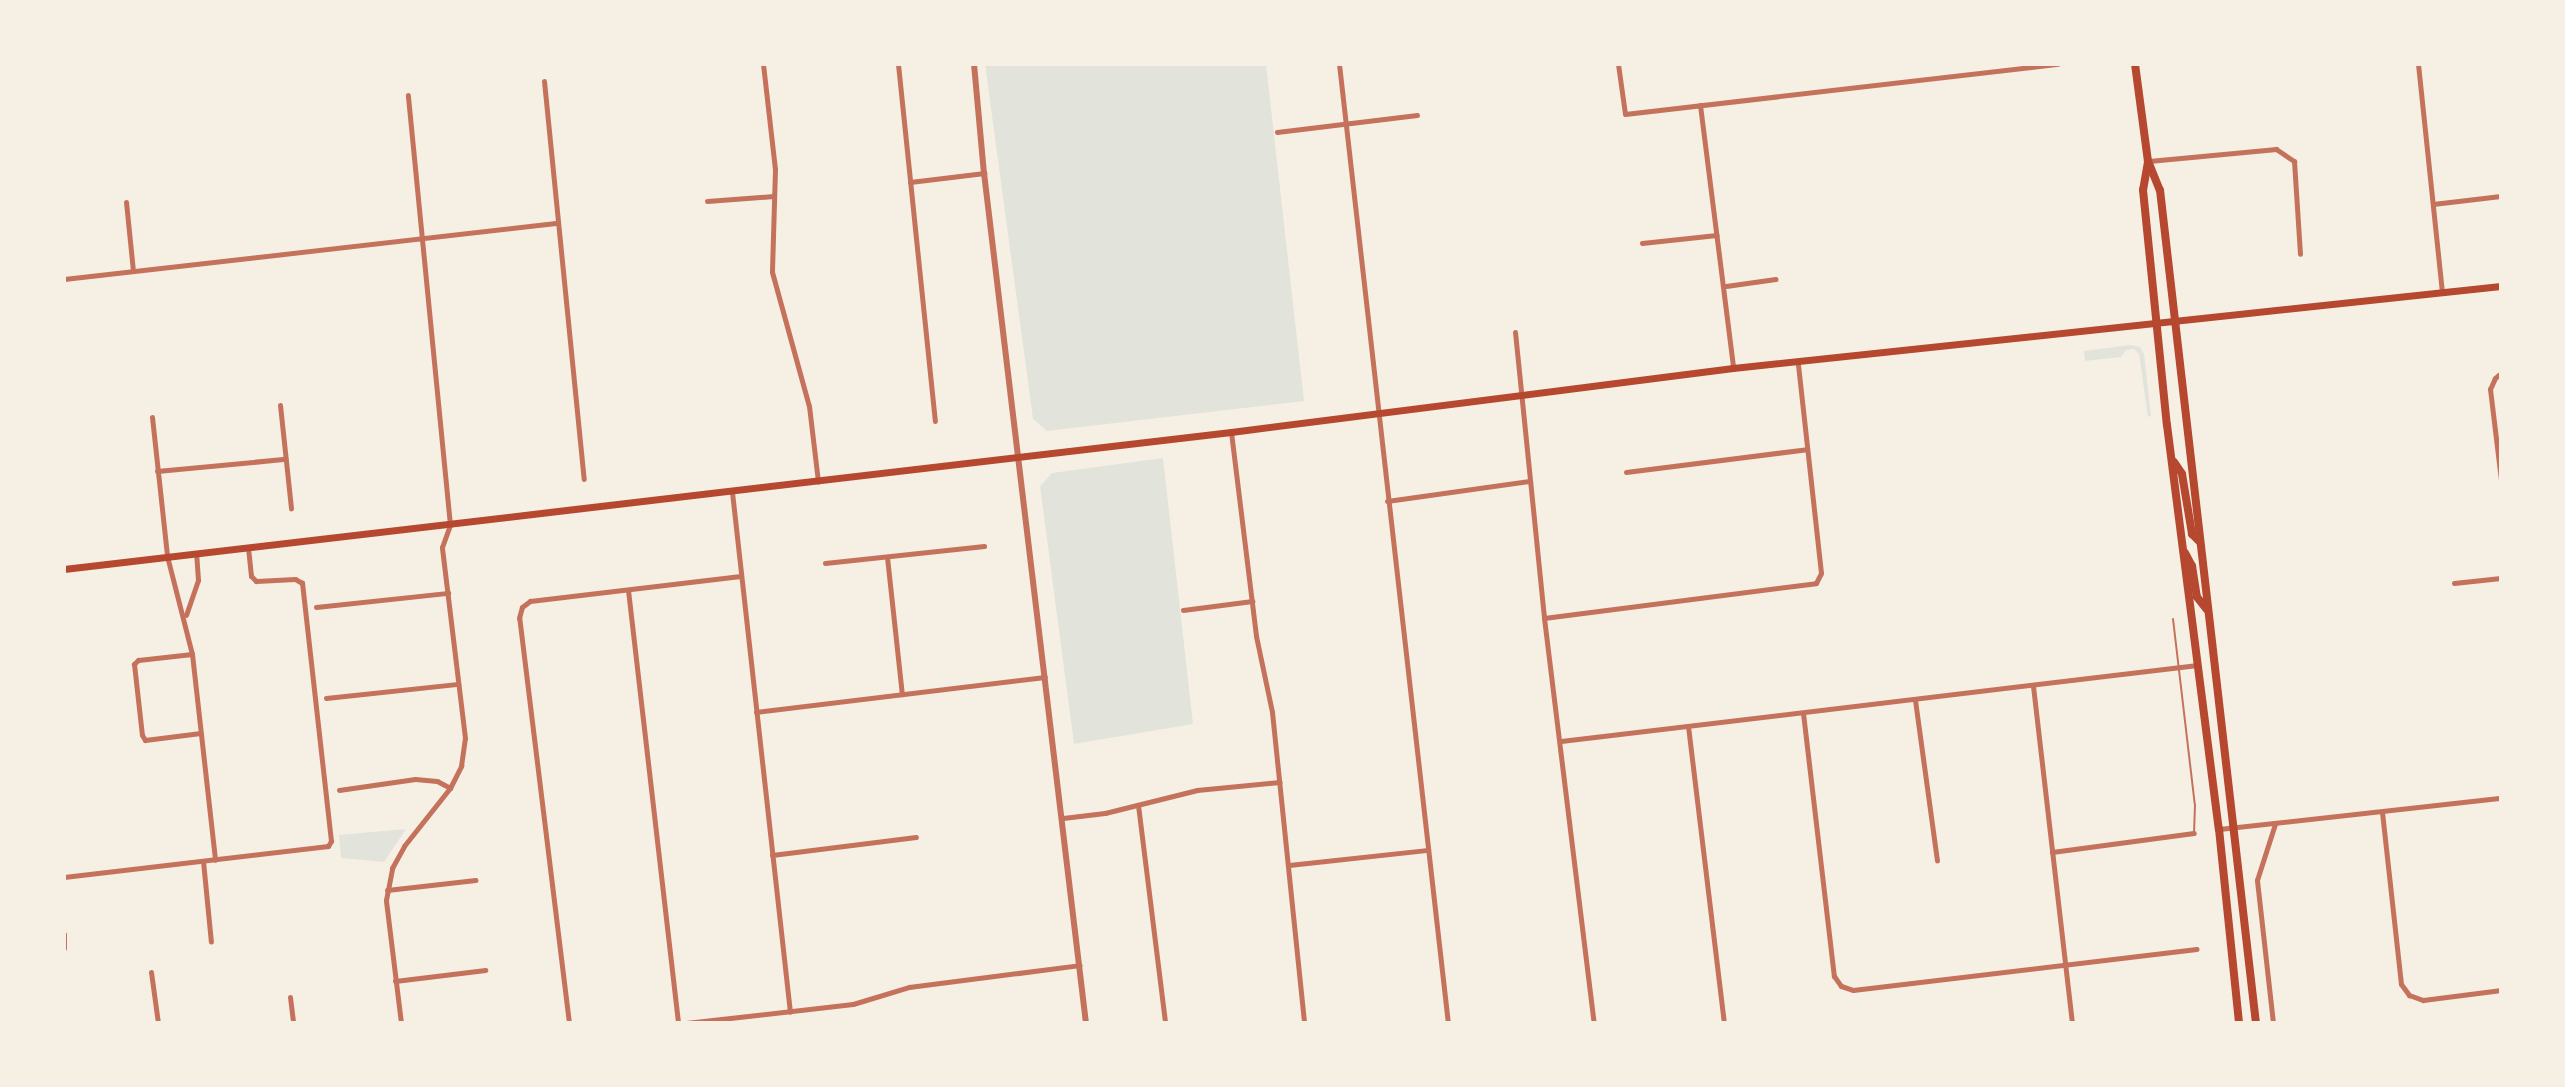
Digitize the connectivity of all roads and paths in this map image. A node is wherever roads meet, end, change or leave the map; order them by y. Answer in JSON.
{"nodes":[{"id":1,"x":763,"y":64,"type":"edge"},
{"id":2,"x":898,"y":64,"type":"edge"},
{"id":3,"x":974,"y":64,"type":"edge"},
{"id":4,"x":1339,"y":64,"type":"edge"},
{"id":5,"x":1618,"y":64,"type":"edge"},
{"id":6,"x":2058,"y":64,"type":"edge"},
{"id":7,"x":2135,"y":64,"type":"edge"},
{"id":8,"x":2418,"y":64,"type":"edge"},
{"id":9,"x":544,"y":81,"type":"dead end"},
{"id":10,"x":408,"y":95,"type":"dead end"},
{"id":11,"x":1700,"y":105,"type":"junction"},
{"id":12,"x":1417,"y":115,"type":"dead end"},
{"id":13,"x":1346,"y":124,"type":"junction"},
{"id":14,"x":1277,"y":132,"type":"dead end"},
{"id":15,"x":2148,"y":161,"type":"junction"},
{"id":16,"x":984,"y":173,"type":"junction"},
{"id":17,"x":910,"y":182,"type":"junction"},
{"id":18,"x":774,"y":196,"type":"junction"},
{"id":19,"x":2501,"y":196,"type":"edge"},
{"id":20,"x":707,"y":201,"type":"dead end"},
{"id":21,"x":126,"y":202,"type":"dead end"},
{"id":22,"x":2433,"y":204,"type":"junction"},
{"id":23,"x":558,"y":223,"type":"junction"},
{"id":24,"x":1717,"y":235,"type":"junction"},
{"id":25,"x":422,"y":238,"type":"junction"},
{"id":26,"x":1642,"y":243,"type":"dead end"},
{"id":27,"x":2300,"y":254,"type":"dead end"},
{"id":28,"x":133,"y":271,"type":"junction"},
{"id":29,"x":64,"y":279,"type":"edge"},
{"id":30,"x":1776,"y":279,"type":"dead end"},
{"id":31,"x":1726,"y":286,"type":"junction"},
{"id":32,"x":2501,"y":286,"type":"edge"},
{"id":33,"x":2443,"y":293,"type":"junction"},
{"id":34,"x":2174,"y":321,"type":"junction"},
{"id":35,"x":2158,"y":322,"type":"junction"},
{"id":36,"x":1515,"y":332,"type":"dead end"},
{"id":37,"x":1798,"y":363,"type":"junction"},
{"id":38,"x":1733,"y":368,"type":"junction"},
{"id":39,"x":2501,"y":373,"type":"edge"},
{"id":40,"x":1521,"y":395,"type":"junction"},
{"id":41,"x":280,"y":405,"type":"dead end"},
{"id":42,"x":1376,"y":413,"type":"junction"},
{"id":43,"x":152,"y":417,"type":"dead end"},
{"id":44,"x":935,"y":421,"type":"dead end"},
{"id":45,"x":1231,"y":432,"type":"junction"},
{"id":46,"x":1807,"y":449,"type":"junction"},
{"id":47,"x":1020,"y":456,"type":"junction"},
{"id":48,"x":2171,"y":458,"type":"junction"},
{"id":49,"x":285,"y":459,"type":"junction"},
{"id":50,"x":157,"y":471,"type":"junction"},
{"id":51,"x":1626,"y":472,"type":"dead end"},
{"id":52,"x":584,"y":479,"type":"dead end"},
{"id":53,"x":2501,"y":480,"type":"edge"},
{"id":54,"x":1530,"y":481,"type":"junction"},
{"id":55,"x":818,"y":482,"type":"junction"},
{"id":56,"x":732,"y":492,"type":"junction"},
{"id":57,"x":1387,"y":501,"type":"junction"},
{"id":58,"x":291,"y":508,"type":"dead end"},
{"id":59,"x":450,"y":525,"type":"junction"},
{"id":60,"x":2199,"y":541,"type":"junction"},
{"id":61,"x":984,"y":546,"type":"dead end"},
{"id":62,"x":248,"y":547,"type":"junction"},
{"id":63,"x":2182,"y":547,"type":"junction"},
{"id":64,"x":196,"y":553,"type":"junction"},
{"id":65,"x":167,"y":556,"type":"junction"},
{"id":66,"x":887,"y":557,"type":"junction"},
{"id":67,"x":825,"y":563,"type":"dead end"},
{"id":68,"x":64,"y":569,"type":"edge"},
{"id":69,"x":741,"y":576,"type":"junction"},
{"id":70,"x":2501,"y":578,"type":"edge"},
{"id":71,"x":2454,"y":583,"type":"dead end"},
{"id":72,"x":628,"y":590,"type":"junction"},
{"id":73,"x":448,"y":593,"type":"junction"},
{"id":74,"x":1252,"y":601,"type":"junction"},
{"id":75,"x":316,"y":607,"type":"dead end"},
{"id":76,"x":1183,"y":610,"type":"dead end"},
{"id":77,"x":2207,"y":611,"type":"junction"},
{"id":78,"x":185,"y":616,"type":"junction"},
{"id":79,"x":1544,"y":618,"type":"junction"},
{"id":80,"x":2173,"y":619,"type":"dead end"},
{"id":81,"x":192,"y":654,"type":"junction"},
{"id":82,"x":2198,"y":665,"type":"junction"},
{"id":83,"x":2179,"y":668,"type":"junction"},
{"id":84,"x":1046,"y":677,"type":"junction"},
{"id":85,"x":458,"y":684,"type":"junction"},
{"id":86,"x":2033,"y":686,"type":"junction"},
{"id":87,"x":902,"y":694,"type":"junction"},
{"id":88,"x":326,"y":698,"type":"dead end"},
{"id":89,"x":1915,"y":700,"type":"junction"},
{"id":90,"x":756,"y":712,"type":"junction"},
{"id":91,"x":1803,"y":713,"type":"junction"},
{"id":92,"x":1688,"y":726,"type":"junction"},
{"id":93,"x":201,"y":733,"type":"junction"},
{"id":94,"x":1561,"y":741,"type":"junction"},
{"id":95,"x":1280,"y":782,"type":"junction"},
{"id":96,"x":450,"y":788,"type":"junction"},
{"id":97,"x":339,"y":790,"type":"dead end"},
{"id":98,"x":2501,"y":798,"type":"edge"},
{"id":99,"x":1138,"y":805,"type":"junction"},
{"id":100,"x":2382,"y":812,"type":"junction"},
{"id":101,"x":1063,"y":818,"type":"junction"},
{"id":102,"x":2275,"y":824,"type":"junction"},
{"id":103,"x":2236,"y":827,"type":"junction"},
{"id":104,"x":2219,"y":829,"type":"junction"},
{"id":105,"x":2194,"y":833,"type":"joint"},
{"id":106,"x":916,"y":837,"type":"dead end"},
{"id":107,"x":1428,"y":850,"type":"junction"},
{"id":108,"x":2052,"y":852,"type":"junction"},
{"id":109,"x":772,"y":855,"type":"junction"},
{"id":110,"x":215,"y":860,"type":"junction"},
{"id":111,"x":203,"y":861,"type":"junction"},
{"id":112,"x":1937,"y":861,"type":"dead end"},
{"id":113,"x":1289,"y":865,"type":"junction"},
{"id":114,"x":64,"y":877,"type":"edge"},
{"id":115,"x":475,"y":880,"type":"dead end"},
{"id":116,"x":387,"y":890,"type":"junction"},
{"id":117,"x":64,"y":934,"type":"edge"},
{"id":118,"x":211,"y":942,"type":"dead end"},
{"id":119,"x":64,"y":948,"type":"edge"},
{"id":120,"x":2197,"y":949,"type":"dead end"},
{"id":121,"x":1080,"y":965,"type":"junction"},
{"id":122,"x":2065,"y":966,"type":"junction"},
{"id":123,"x":485,"y":970,"type":"dead end"},
{"id":124,"x":151,"y":972,"type":"dead end"},
{"id":125,"x":395,"y":981,"type":"junction"},
{"id":126,"x":2501,"y":990,"type":"edge"},
{"id":127,"x":290,"y":997,"type":"dead end"},
{"id":128,"x":790,"y":1012,"type":"junction"},
{"id":129,"x":158,"y":1023,"type":"edge"},
{"id":130,"x":293,"y":1023,"type":"edge"},
{"id":131,"x":401,"y":1023,"type":"edge"},
{"id":132,"x":569,"y":1023,"type":"edge"},
{"id":133,"x":678,"y":1023,"type":"edge"},
{"id":134,"x":686,"y":1023,"type":"edge"},
{"id":135,"x":1086,"y":1023,"type":"edge"},
{"id":136,"x":1165,"y":1023,"type":"edge"},
{"id":137,"x":1304,"y":1023,"type":"edge"},
{"id":138,"x":1448,"y":1023,"type":"edge"},
{"id":139,"x":1594,"y":1023,"type":"edge"},
{"id":140,"x":1724,"y":1023,"type":"edge"},
{"id":141,"x":2072,"y":1023,"type":"edge"},
{"id":142,"x":2239,"y":1023,"type":"edge"},
{"id":143,"x":2256,"y":1023,"type":"edge"},
{"id":144,"x":2273,"y":1023,"type":"edge"}],
"edges":[{"from":1,"to":18,"type":"street"},
{"from":2,"to":17,"type":"street"},
{"from":3,"to":16,"type":"street"},
{"from":4,"to":13,"type":"street"},
{"from":5,"to":11,"type":"street"},
{"from":6,"to":11,"type":"street"},
{"from":7,"to":15,"type":"main road"},
{"from":8,"to":22,"type":"street"},
{"from":9,"to":23,"type":"street"},
{"from":10,"to":25,"type":"street"},
{"from":11,"to":24,"type":"street"},
{"from":12,"to":13,"type":"street"},
{"from":13,"to":14,"type":"street"},
{"from":13,"to":42,"type":"street"},
{"from":15,"to":27,"type":"street"},
{"from":15,"to":34,"type":"main road"},
{"from":15,"to":35,"type":"main road"},
{"from":16,"to":17,"type":"street"},
{"from":16,"to":47,"type":"street"},
{"from":17,"to":44,"type":"street"},
{"from":18,"to":20,"type":"street"},
{"from":18,"to":55,"type":"street"},
{"from":19,"to":22,"type":"street"},
{"from":21,"to":28,"type":"street"},
{"from":22,"to":33,"type":"street"},
{"from":23,"to":25,"type":"street"},
{"from":23,"to":52,"type":"street"},
{"from":24,"to":26,"type":"street"},
{"from":24,"to":31,"type":"street"},
{"from":25,"to":28,"type":"street"},
{"from":25,"to":59,"type":"street"},
{"from":28,"to":29,"type":"street"},
{"from":30,"to":31,"type":"street"},
{"from":31,"to":38,"type":"street"},
{"from":32,"to":33,"type":"main road"},
{"from":33,"to":34,"type":"main road"},
{"from":34,"to":35,"type":"main road"},
{"from":34,"to":60,"type":"main road"},
{"from":35,"to":37,"type":"main road"},
{"from":35,"to":48,"type":"main road"},
{"from":36,"to":40,"type":"street"},
{"from":37,"to":38,"type":"main road"},
{"from":37,"to":46,"type":"street"},
{"from":38,"to":40,"type":"main road"},
{"from":39,"to":53,"type":"street"},
{"from":40,"to":42,"type":"main road"},
{"from":40,"to":54,"type":"street"},
{"from":41,"to":49,"type":"street"},
{"from":42,"to":45,"type":"main road"},
{"from":42,"to":57,"type":"street"},
{"from":43,"to":50,"type":"street"},
{"from":45,"to":47,"type":"main road"},
{"from":45,"to":74,"type":"street"},
{"from":46,"to":51,"type":"street"},
{"from":46,"to":79,"type":"street"},
{"from":47,"to":55,"type":"main road"},
{"from":47,"to":84,"type":"street"},
{"from":48,"to":60,"type":"main road"},
{"from":48,"to":63,"type":"main road"},
{"from":49,"to":50,"type":"street"},
{"from":49,"to":58,"type":"street"},
{"from":50,"to":65,"type":"street"},
{"from":54,"to":57,"type":"street"},
{"from":54,"to":79,"type":"street"},
{"from":55,"to":56,"type":"main road"},
{"from":56,"to":59,"type":"main road"},
{"from":56,"to":69,"type":"street"},
{"from":57,"to":107,"type":"street"},
{"from":59,"to":62,"type":"main road"},
{"from":59,"to":73,"type":"street"},
{"from":60,"to":77,"type":"main road"},
{"from":61,"to":66,"type":"street"},
{"from":62,"to":64,"type":"main road"},
{"from":62,"to":110,"type":"street"},
{"from":63,"to":77,"type":"main road"},
{"from":63,"to":82,"type":"main road"},
{"from":64,"to":65,"type":"main road"},
{"from":64,"to":78,"type":"street"},
{"from":65,"to":68,"type":"main road"},
{"from":65,"to":78,"type":"street"},
{"from":66,"to":67,"type":"street"},
{"from":66,"to":87,"type":"street"},
{"from":69,"to":72,"type":"street"},
{"from":69,"to":90,"type":"street"},
{"from":70,"to":71,"type":"street"},
{"from":72,"to":132,"type":"street"},
{"from":72,"to":133,"type":"street"},
{"from":73,"to":75,"type":"street"},
{"from":73,"to":85,"type":"street"},
{"from":74,"to":76,"type":"street"},
{"from":74,"to":95,"type":"street"},
{"from":77,"to":103,"type":"main road"},
{"from":78,"to":81,"type":"street"},
{"from":79,"to":94,"type":"street"},
{"from":80,"to":83,"type":"lane"},
{"from":81,"to":93,"type":"street"},
{"from":81,"to":93,"type":"street"},
{"from":82,"to":83,"type":"street"},
{"from":82,"to":104,"type":"main road"},
{"from":83,"to":86,"type":"street"},
{"from":83,"to":105,"type":"lane"},
{"from":84,"to":87,"type":"street"},
{"from":84,"to":101,"type":"street"},
{"from":85,"to":88,"type":"street"},
{"from":85,"to":96,"type":"street"},
{"from":86,"to":89,"type":"street"},
{"from":86,"to":108,"type":"street"},
{"from":87,"to":90,"type":"street"},
{"from":89,"to":91,"type":"street"},
{"from":89,"to":112,"type":"street"},
{"from":90,"to":109,"type":"street"},
{"from":91,"to":92,"type":"street"},
{"from":91,"to":122,"type":"street"},
{"from":92,"to":94,"type":"street"},
{"from":92,"to":140,"type":"street"},
{"from":93,"to":110,"type":"street"},
{"from":94,"to":139,"type":"street"},
{"from":95,"to":99,"type":"street"},
{"from":95,"to":113,"type":"street"},
{"from":96,"to":97,"type":"street"},
{"from":96,"to":116,"type":"street"},
{"from":98,"to":100,"type":"street"},
{"from":99,"to":101,"type":"street"},
{"from":99,"to":136,"type":"street"},
{"from":100,"to":102,"type":"street"},
{"from":100,"to":126,"type":"street"},
{"from":101,"to":121,"type":"street"},
{"from":102,"to":103,"type":"street"},
{"from":102,"to":144,"type":"street"},
{"from":103,"to":104,"type":"street"},
{"from":103,"to":143,"type":"main road"},
{"from":104,"to":142,"type":"main road"},
{"from":105,"to":108,"type":"street"},
{"from":106,"to":109,"type":"street"},
{"from":107,"to":113,"type":"street"},
{"from":107,"to":138,"type":"street"},
{"from":108,"to":122,"type":"street"},
{"from":109,"to":128,"type":"street"},
{"from":110,"to":111,"type":"street"},
{"from":111,"to":114,"type":"street"},
{"from":111,"to":118,"type":"street"},
{"from":113,"to":137,"type":"street"},
{"from":115,"to":116,"type":"street"},
{"from":116,"to":125,"type":"street"},
{"from":117,"to":119,"type":"street"},
{"from":120,"to":122,"type":"street"},
{"from":121,"to":128,"type":"street"},
{"from":121,"to":135,"type":"street"},
{"from":122,"to":141,"type":"street"},
{"from":123,"to":125,"type":"street"},
{"from":124,"to":129,"type":"street"},
{"from":125,"to":131,"type":"street"},
{"from":127,"to":130,"type":"street"},
{"from":128,"to":134,"type":"street"}]}
